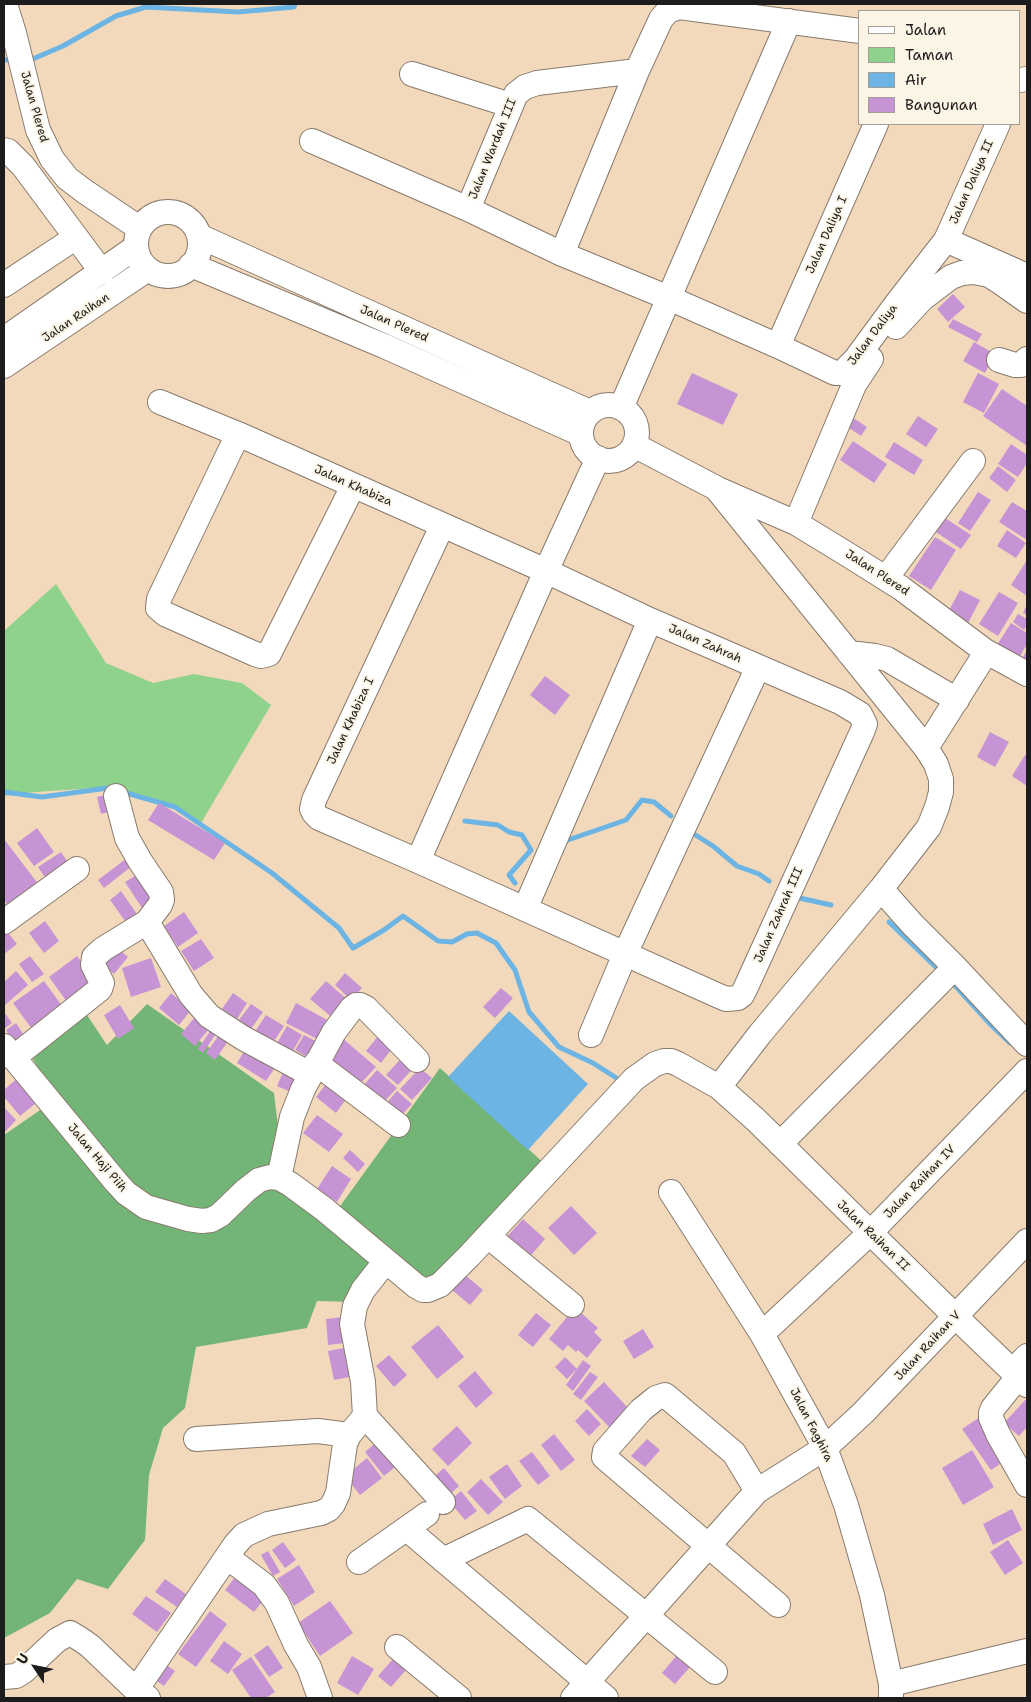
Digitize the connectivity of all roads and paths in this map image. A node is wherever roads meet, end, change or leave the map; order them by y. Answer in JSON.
{"nodes":[{"id":1,"x":4,"y":4,"type":"edge"},
{"id":2,"x":789,"y":21,"type":"junction"},
{"id":3,"x":858,"y":31,"type":"edge"},
{"id":4,"x":637,"y":71,"type":"junction"},
{"id":5,"x":412,"y":74,"type":"dead end"},
{"id":6,"x":510,"y":104,"type":"junction"},
{"id":7,"x":876,"y":125,"type":"edge"},
{"id":8,"x":998,"y":125,"type":"edge"},
{"id":9,"x":312,"y":141,"type":"dead end"},
{"id":10,"x":4,"y":150,"type":"edge"},
{"id":11,"x":468,"y":210,"type":"junction"},
{"id":12,"x":199,"y":236,"type":"junction"},
{"id":13,"x":75,"y":238,"type":"junction"},
{"id":14,"x":138,"y":238,"type":"junction"},
{"id":15,"x":946,"y":240,"type":"junction"},
{"id":16,"x":562,"y":254,"type":"junction"},
{"id":17,"x":191,"y":266,"type":"junction"},
{"id":18,"x":148,"y":269,"type":"junction"},
{"id":19,"x":102,"y":272,"type":"junction"},
{"id":20,"x":1027,"y":276,"type":"edge"},
{"id":21,"x":4,"y":285,"type":"edge"},
{"id":22,"x":669,"y":298,"type":"junction"},
{"id":23,"x":1027,"y":302,"type":"edge"},
{"id":24,"x":393,"y":323,"type":"junction"},
{"id":25,"x":4,"y":339,"type":"edge"},
{"id":26,"x":384,"y":346,"type":"junction"},
{"id":27,"x":778,"y":346,"type":"junction"},
{"id":28,"x":1027,"y":359,"type":"edge"},
{"id":29,"x":998,"y":360,"type":"dead end"},
{"id":30,"x":4,"y":366,"type":"edge"},
{"id":31,"x":160,"y":402,"type":"dead end"},
{"id":32,"x":621,"y":408,"type":"junction"},
{"id":33,"x":590,"y":412,"type":"junction"},
{"id":34,"x":238,"y":434,"type":"junction"},
{"id":35,"x":581,"y":434,"type":"junction"},
{"id":36,"x":634,"y":445,"type":"junction"},
{"id":37,"x":598,"y":458,"type":"junction"},
{"id":38,"x":973,"y":462,"type":"dead end"},
{"id":39,"x":353,"y":486,"type":"junction"},
{"id":40,"x":716,"y":488,"type":"junction"},
{"id":41,"x":796,"y":523,"type":"junction"},
{"id":42,"x":442,"y":526,"type":"junction"},
{"id":43,"x":546,"y":572,"type":"junction"},
{"id":44,"x":886,"y":578,"type":"junction"},
{"id":45,"x":650,"y":620,"type":"junction"},
{"id":46,"x":849,"y":653,"type":"junction"},
{"id":47,"x":982,"y":659,"type":"dead end"},
{"id":48,"x":758,"y":667,"type":"junction"},
{"id":49,"x":1027,"y":674,"type":"edge"},
{"id":50,"x":956,"y":700,"type":"junction"},
{"id":51,"x":863,"y":718,"type":"joint"},
{"id":52,"x":926,"y":748,"type":"junction"},
{"id":53,"x":116,"y":796,"type":"dead end"},
{"id":54,"x":418,"y":861,"type":"junction"},
{"id":55,"x":78,"y":868,"type":"dead end"},
{"id":56,"x":881,"y":889,"type":"junction"},
{"id":57,"x":525,"y":910,"type":"junction"},
{"id":58,"x":4,"y":922,"type":"edge"},
{"id":59,"x":147,"y":922,"type":"junction"},
{"id":60,"x":625,"y":954,"type":"junction"},
{"id":61,"x":953,"y":970,"type":"junction"},
{"id":62,"x":591,"y":1035,"type":"dead end"},
{"id":63,"x":1027,"y":1044,"type":"edge"},
{"id":64,"x":7,"y":1054,"type":"edge"},
{"id":65,"x":417,"y":1060,"type":"dead end"},
{"id":66,"x":313,"y":1069,"type":"junction"},
{"id":67,"x":1026,"y":1073,"type":"edge"},
{"id":68,"x":719,"y":1087,"type":"junction"},
{"id":69,"x":398,"y":1125,"type":"dead end"},
{"id":70,"x":780,"y":1144,"type":"junction"},
{"id":71,"x":279,"y":1178,"type":"junction"},
{"id":72,"x":670,"y":1192,"type":"dead end"},
{"id":73,"x":870,"y":1233,"type":"junction"},
{"id":74,"x":488,"y":1236,"type":"junction"},
{"id":75,"x":1027,"y":1241,"type":"edge"},
{"id":76,"x":385,"y":1262,"type":"junction"},
{"id":77,"x":572,"y":1305,"type":"dead end"},
{"id":78,"x":956,"y":1317,"type":"junction"},
{"id":79,"x":762,"y":1334,"type":"junction"},
{"id":80,"x":1021,"y":1372,"type":"edge"},
{"id":81,"x":365,"y":1416,"type":"junction"},
{"id":82,"x":349,"y":1435,"type":"junction"},
{"id":83,"x":196,"y":1439,"type":"dead end"},
{"id":84,"x":825,"y":1448,"type":"junction"},
{"id":85,"x":1027,"y":1485,"type":"edge"},
{"id":86,"x":758,"y":1491,"type":"junction"},
{"id":87,"x":407,"y":1529,"type":"junction"},
{"id":88,"x":708,"y":1546,"type":"junction"},
{"id":89,"x":227,"y":1557,"type":"junction"},
{"id":90,"x":443,"y":1560,"type":"junction"},
{"id":91,"x":359,"y":1562,"type":"dead end"},
{"id":92,"x":778,"y":1604,"type":"dead end"},
{"id":93,"x":646,"y":1616,"type":"junction"},
{"id":94,"x":397,"y":1647,"type":"dead end"},
{"id":95,"x":1027,"y":1651,"type":"edge"},
{"id":96,"x":715,"y":1672,"type":"dead end"},
{"id":97,"x":4,"y":1677,"type":"edge"},
{"id":98,"x":580,"y":1690,"type":"edge"},
{"id":99,"x":891,"y":1691,"type":"edge"},
{"id":100,"x":142,"y":1694,"type":"edge"},
{"id":101,"x":320,"y":1698,"type":"edge"},
{"id":102,"x":459,"y":1698,"type":"edge"},
{"id":103,"x":606,"y":1698,"type":"edge"}],
"edges":[{"from":1,"to":14,"type":"street","name":"Jalan Plered"},
{"from":2,"to":3,"type":"street"},
{"from":2,"to":4,"type":"street"},
{"from":2,"to":22,"type":"street"},
{"from":4,"to":6,"type":"street","name":"Jalan Wardah III"},
{"from":4,"to":16,"type":"street"},
{"from":5,"to":6,"type":"street"},
{"from":6,"to":11,"type":"street","name":"Jalan Wardah III"},
{"from":7,"to":27,"type":"street","name":"Jalan Daliya I"},
{"from":8,"to":15,"type":"street","name":"Jalan Daliya II"},
{"from":9,"to":11,"type":"street","name":"Jalan Daliya"},
{"from":10,"to":13,"type":"street"},
{"from":11,"to":16,"type":"street","name":"Jalan Daliya"},
{"from":12,"to":14,"type":"street"},
{"from":12,"to":17,"type":"street"},
{"from":12,"to":24,"type":"street","name":"Jalan Plered"},
{"from":13,"to":19,"type":"street"},
{"from":13,"to":21,"type":"street"},
{"from":14,"to":18,"type":"street"},
{"from":14,"to":19,"type":"street","name":"Jalan Raihan"},
{"from":15,"to":20,"type":"street"},
{"from":15,"to":27,"type":"street","name":"Jalan Daliya"},
{"from":16,"to":22,"type":"street","name":"Jalan Daliya"},
{"from":17,"to":18,"type":"street"},
{"from":17,"to":26,"type":"street"},
{"from":18,"to":30,"type":"street","name":"Jalan Raihan"},
{"from":19,"to":25,"type":"street","name":"Jalan Raihan"},
{"from":22,"to":27,"type":"street","name":"Jalan Daliya"},
{"from":22,"to":32,"type":"street"},
{"from":23,"to":41,"type":"street"},
{"from":24,"to":26,"type":"street"},
{"from":24,"to":33,"type":"street","name":"Jalan Plered"},
{"from":26,"to":35,"type":"street"},
{"from":28,"to":29,"type":"street"},
{"from":31,"to":34,"type":"street","name":"Jalan Khabiza"},
{"from":32,"to":33,"type":"street"},
{"from":32,"to":36,"type":"street"},
{"from":33,"to":35,"type":"street"},
{"from":34,"to":39,"type":"street","name":"Jalan Khabiza"},
{"from":34,"to":39,"type":"street"},
{"from":35,"to":37,"type":"street"},
{"from":36,"to":37,"type":"street"},
{"from":36,"to":40,"type":"street","name":"Jalan Plered"},
{"from":37,"to":43,"type":"street"},
{"from":38,"to":44,"type":"street"},
{"from":39,"to":42,"type":"street","name":"Jalan Khabiza"},
{"from":40,"to":41,"type":"street","name":"Jalan Plered"},
{"from":40,"to":46,"type":"street"},
{"from":41,"to":44,"type":"street","name":"Jalan Plered"},
{"from":42,"to":43,"type":"street","name":"Jalan Khabiza"},
{"from":42,"to":54,"type":"street","name":"Jalan Khabiza I"},
{"from":43,"to":45,"type":"street","name":"Jalan Zahrah"},
{"from":43,"to":54,"type":"street"},
{"from":44,"to":49,"type":"street","name":"Jalan Plered"},
{"from":45,"to":48,"type":"street","name":"Jalan Zahrah"},
{"from":45,"to":57,"type":"street"},
{"from":46,"to":50,"type":"street"},
{"from":46,"to":52,"type":"street"},
{"from":47,"to":50,"type":"street"},
{"from":48,"to":51,"type":"street","name":"Jalan Zahrah"},
{"from":48,"to":60,"type":"street"},
{"from":50,"to":52,"type":"street"},
{"from":51,"to":60,"type":"street","name":"Jalan Zahrah III"},
{"from":52,"to":56,"type":"street"},
{"from":53,"to":59,"type":"street"},
{"from":54,"to":57,"type":"street"},
{"from":55,"to":58,"type":"street"},
{"from":56,"to":61,"type":"street"},
{"from":56,"to":68,"type":"street"},
{"from":57,"to":60,"type":"street"},
{"from":59,"to":64,"type":"street"},
{"from":59,"to":66,"type":"street"},
{"from":60,"to":62,"type":"street"},
{"from":61,"to":63,"type":"street"},
{"from":61,"to":70,"type":"street"},
{"from":64,"to":71,"type":"street","name":"Jalan Haji Piih"},
{"from":65,"to":66,"type":"street"},
{"from":66,"to":69,"type":"street"},
{"from":66,"to":71,"type":"street"},
{"from":67,"to":73,"type":"street","name":"Jalan Raihan IV"},
{"from":68,"to":70,"type":"street","name":"Jalan Raihan II"},
{"from":68,"to":74,"type":"street","name":"Jalan Raihan II"},
{"from":70,"to":73,"type":"street","name":"Jalan Raihan II"},
{"from":71,"to":76,"type":"street"},
{"from":72,"to":79,"type":"street","name":"Jalan Faghira"},
{"from":73,"to":78,"type":"street","name":"Jalan Raihan II"},
{"from":73,"to":79,"type":"street","name":"Jalan Raihan IV"},
{"from":74,"to":76,"type":"street","name":"Jalan Raihan II"},
{"from":74,"to":77,"type":"street"},
{"from":75,"to":78,"type":"street","name":"Jalan Raihan V"},
{"from":76,"to":81,"type":"street"},
{"from":78,"to":80,"type":"street","name":"Jalan Raihan II"},
{"from":78,"to":84,"type":"street","name":"Jalan Raihan V"},
{"from":79,"to":84,"type":"street","name":"Jalan Faghira"},
{"from":80,"to":85,"type":"street"},
{"from":81,"to":82,"type":"street"},
{"from":81,"to":87,"type":"street"},
{"from":82,"to":83,"type":"street"},
{"from":82,"to":89,"type":"street"},
{"from":84,"to":86,"type":"street","name":"Jalan Raihan V"},
{"from":84,"to":99,"type":"street","name":"Jalan Faghira"},
{"from":86,"to":88,"type":"street","name":"Jalan Raihan V"},
{"from":86,"to":88,"type":"street"},
{"from":87,"to":90,"type":"street"},
{"from":87,"to":91,"type":"street"},
{"from":88,"to":92,"type":"street"},
{"from":88,"to":93,"type":"street","name":"Jalan Raihan V"},
{"from":89,"to":100,"type":"street"},
{"from":89,"to":101,"type":"street"},
{"from":90,"to":93,"type":"street"},
{"from":90,"to":98,"type":"street"},
{"from":93,"to":96,"type":"street"},
{"from":93,"to":98,"type":"street","name":"Jalan Raihan V"},
{"from":94,"to":102,"type":"street"},
{"from":95,"to":99,"type":"street","name":"Jalan Faghira"},
{"from":97,"to":100,"type":"street"},
{"from":98,"to":103,"type":"street"}]}
